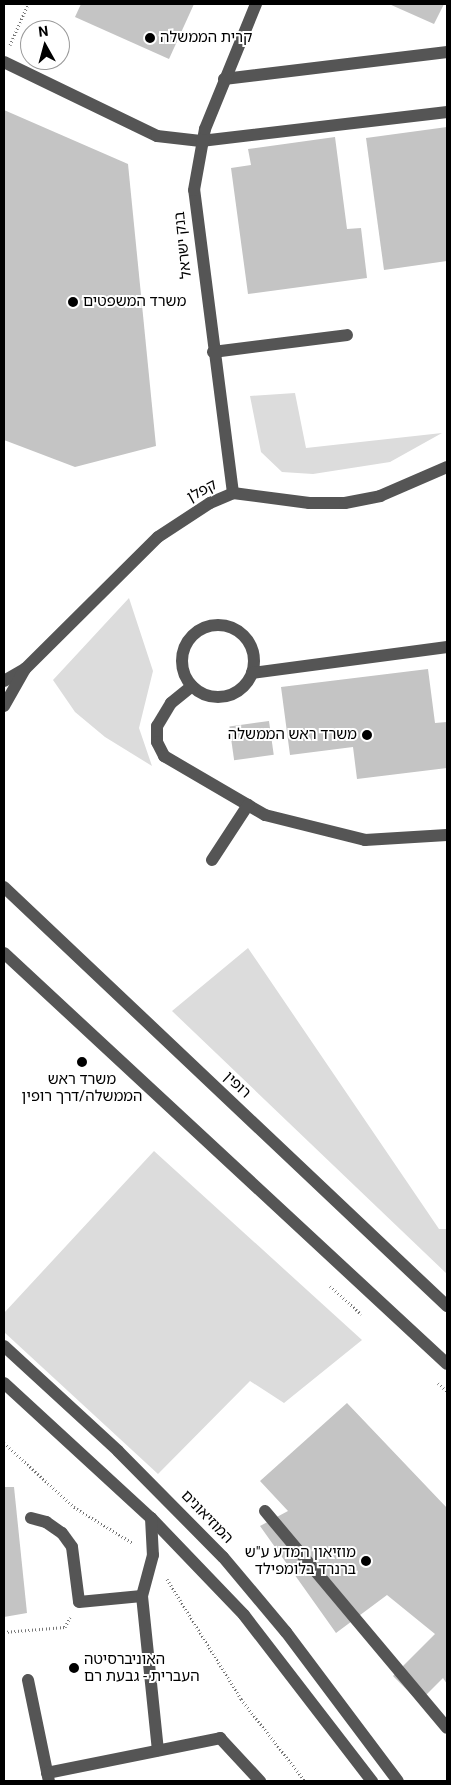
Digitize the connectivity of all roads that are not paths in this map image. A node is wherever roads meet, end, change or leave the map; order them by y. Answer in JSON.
{"nodes":[{"id":1,"x":256,"y":4,"type":"edge"},
{"id":2,"x":447,"y":52,"type":"edge"},
{"id":3,"x":6,"y":57,"type":"edge"},
{"id":4,"x":224,"y":79,"type":"junction"},
{"id":5,"x":447,"y":112,"type":"edge"},
{"id":6,"x":201,"y":141,"type":"junction"},
{"id":7,"x":347,"y":335,"type":"dead end"},
{"id":8,"x":213,"y":352,"type":"junction"},
{"id":9,"x":447,"y":467,"type":"edge"},
{"id":10,"x":233,"y":493,"type":"junction"},
{"id":11,"x":447,"y":648,"type":"edge"},
{"id":12,"x":25,"y":669,"type":"junction"},
{"id":13,"x":252,"y":673,"type":"junction"},
{"id":14,"x":4,"y":681,"type":"edge"},
{"id":15,"x":192,"y":686,"type":"junction"},
{"id":16,"x":4,"y":706,"type":"edge"},
{"id":17,"x":248,"y":805,"type":"junction"},
{"id":18,"x":447,"y":835,"type":"edge"},
{"id":19,"x":212,"y":860,"type":"dead end"},
{"id":20,"x":4,"y":888,"type":"edge"},
{"id":21,"x":4,"y":953,"type":"edge"},
{"id":22,"x":447,"y":1306,"type":"edge"},
{"id":23,"x":4,"y":1346,"type":"edge"},
{"id":24,"x":447,"y":1364,"type":"edge"},
{"id":25,"x":4,"y":1383,"type":"edge"},
{"id":26,"x":265,"y":1511,"type":"dead end"},
{"id":27,"x":31,"y":1518,"type":"dead end"},
{"id":28,"x":151,"y":1518,"type":"junction"},
{"id":29,"x":142,"y":1596,"type":"junction"},
{"id":30,"x":28,"y":1680,"type":"dead end"},
{"id":31,"x":447,"y":1728,"type":"edge"},
{"id":32,"x":158,"y":1750,"type":"junction"},
{"id":33,"x":48,"y":1777,"type":"edge"},
{"id":34,"x":260,"y":1781,"type":"edge"},
{"id":35,"x":372,"y":1781,"type":"edge"},
{"id":36,"x":398,"y":1781,"type":"edge"}],
"edges":[{"from":1,"to":4,"type":"street","name":"בנק ישראל"},
{"from":2,"to":4,"type":"street"},
{"from":3,"to":6,"type":"street"},
{"from":4,"to":6,"type":"street","name":"בנק ישראל"},
{"from":5,"to":6,"type":"street"},
{"from":6,"to":8,"type":"street","name":"בנק ישראל"},
{"from":7,"to":8,"type":"street"},
{"from":8,"to":10,"type":"street","name":"בנק ישראל"},
{"from":9,"to":10,"type":"street","name":"קפלן"},
{"from":10,"to":12,"type":"street","name":"קפלן"},
{"from":11,"to":13,"type":"street"},
{"from":12,"to":14,"type":"street","name":"קפלן"},
{"from":12,"to":16,"type":"street","name":"קפלן"},
{"from":13,"to":15,"type":"street"},
{"from":13,"to":15,"type":"street"},
{"from":15,"to":17,"type":"street"},
{"from":17,"to":18,"type":"street"},
{"from":17,"to":19,"type":"street"},
{"from":20,"to":22,"type":"street","name":"רופין"},
{"from":21,"to":24,"type":"street"},
{"from":23,"to":36,"type":"street","name":"המוזיאונים"},
{"from":25,"to":28,"type":"street"},
{"from":26,"to":31,"type":"street"},
{"from":27,"to":29,"type":"street"},
{"from":28,"to":29,"type":"street"},
{"from":28,"to":35,"type":"street"},
{"from":29,"to":32,"type":"street"},
{"from":30,"to":33,"type":"street"},
{"from":32,"to":33,"type":"street"},
{"from":32,"to":34,"type":"street"}]}
